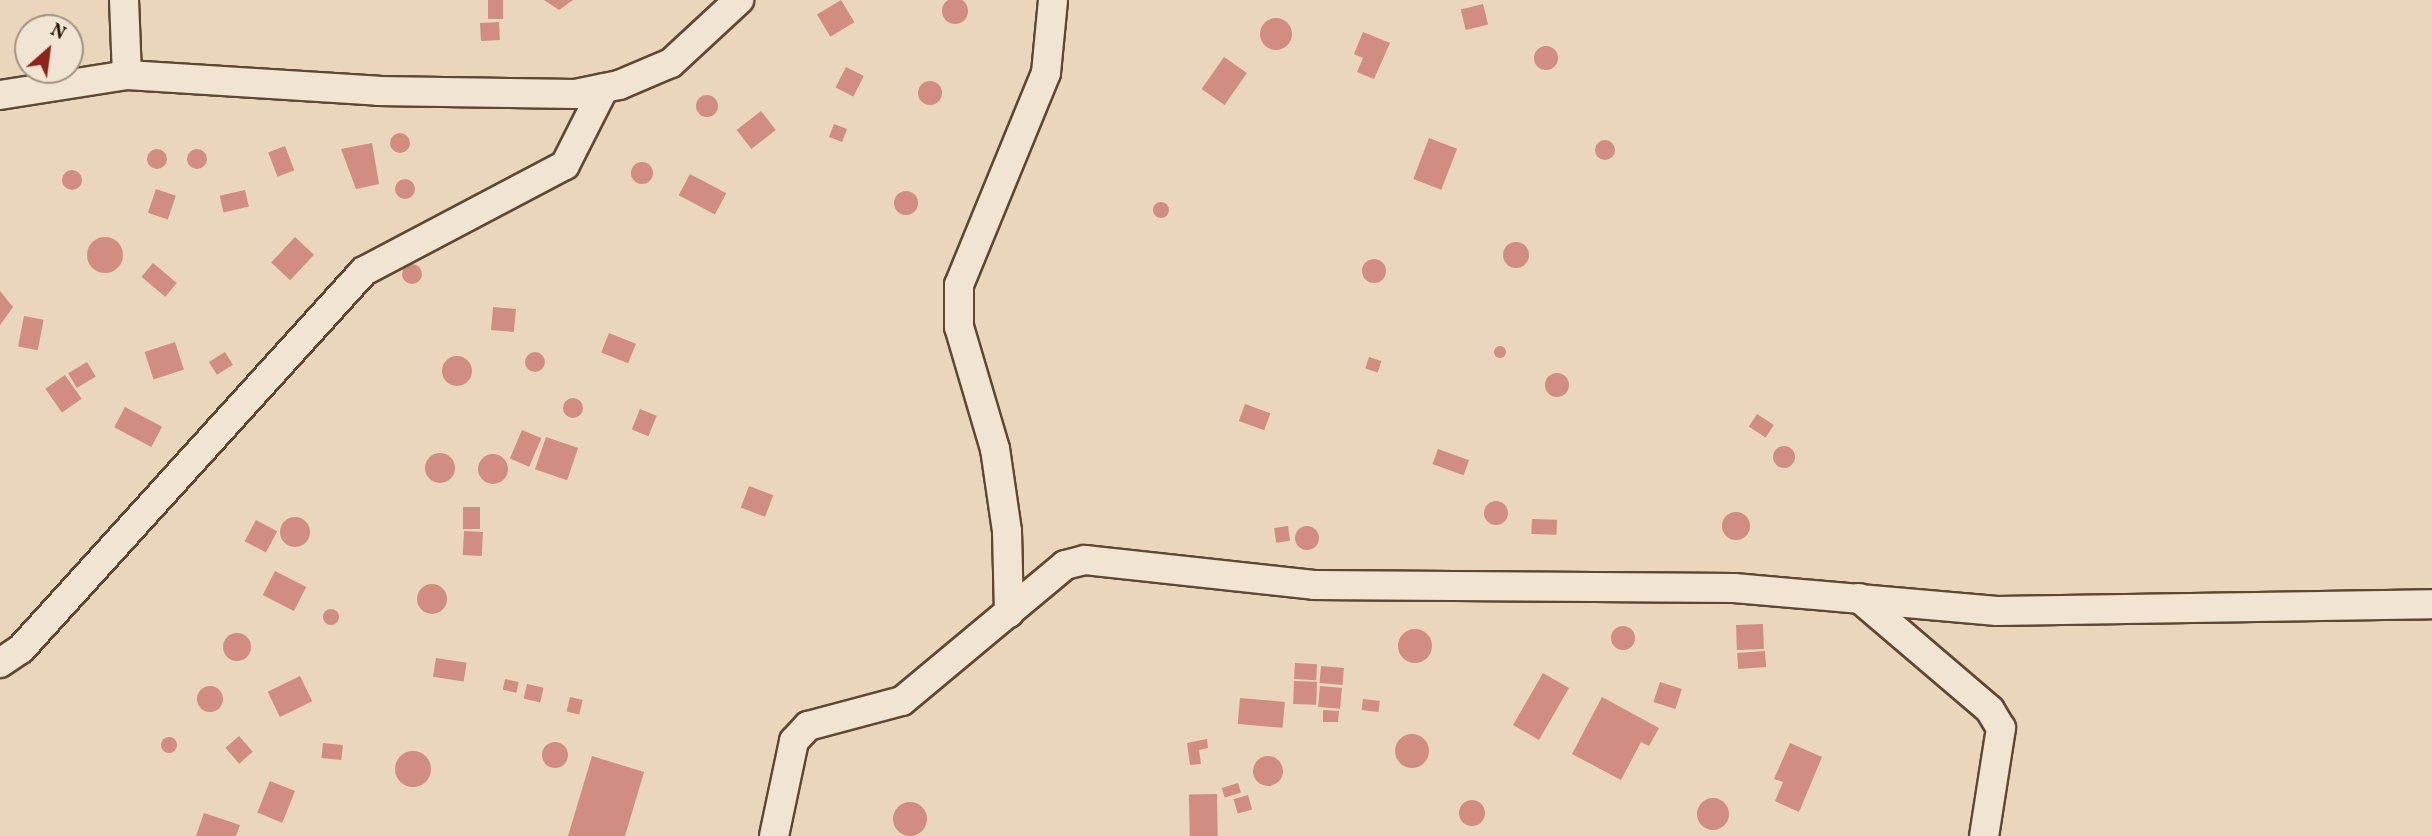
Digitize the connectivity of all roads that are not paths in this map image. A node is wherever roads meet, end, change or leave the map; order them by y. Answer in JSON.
{"nodes":[{"id":1,"x":124,"y":0,"type":"edge"},
{"id":2,"x":739,"y":0,"type":"edge"},
{"id":3,"x":1053,"y":0,"type":"edge"},
{"id":4,"x":127,"y":75,"type":"junction"},
{"id":5,"x":604,"y":88,"type":"junction"},
{"id":6,"x":0,"y":94,"type":"edge"},
{"id":7,"x":1859,"y":598,"type":"junction"},
{"id":8,"x":2432,"y":604,"type":"edge"},
{"id":9,"x":1009,"y":613,"type":"junction"},
{"id":10,"x":0,"y":663,"type":"edge"},
{"id":11,"x":774,"y":836,"type":"edge"},
{"id":12,"x":1984,"y":836,"type":"edge"}],
"edges":[{"from":1,"to":4,"type":"street"},
{"from":2,"to":5,"type":"street"},
{"from":3,"to":9,"type":"street"},
{"from":4,"to":5,"type":"street"},
{"from":4,"to":6,"type":"street"},
{"from":5,"to":10,"type":"street"},
{"from":7,"to":8,"type":"street"},
{"from":7,"to":9,"type":"street"},
{"from":7,"to":12,"type":"street"},
{"from":9,"to":11,"type":"street"}]}
